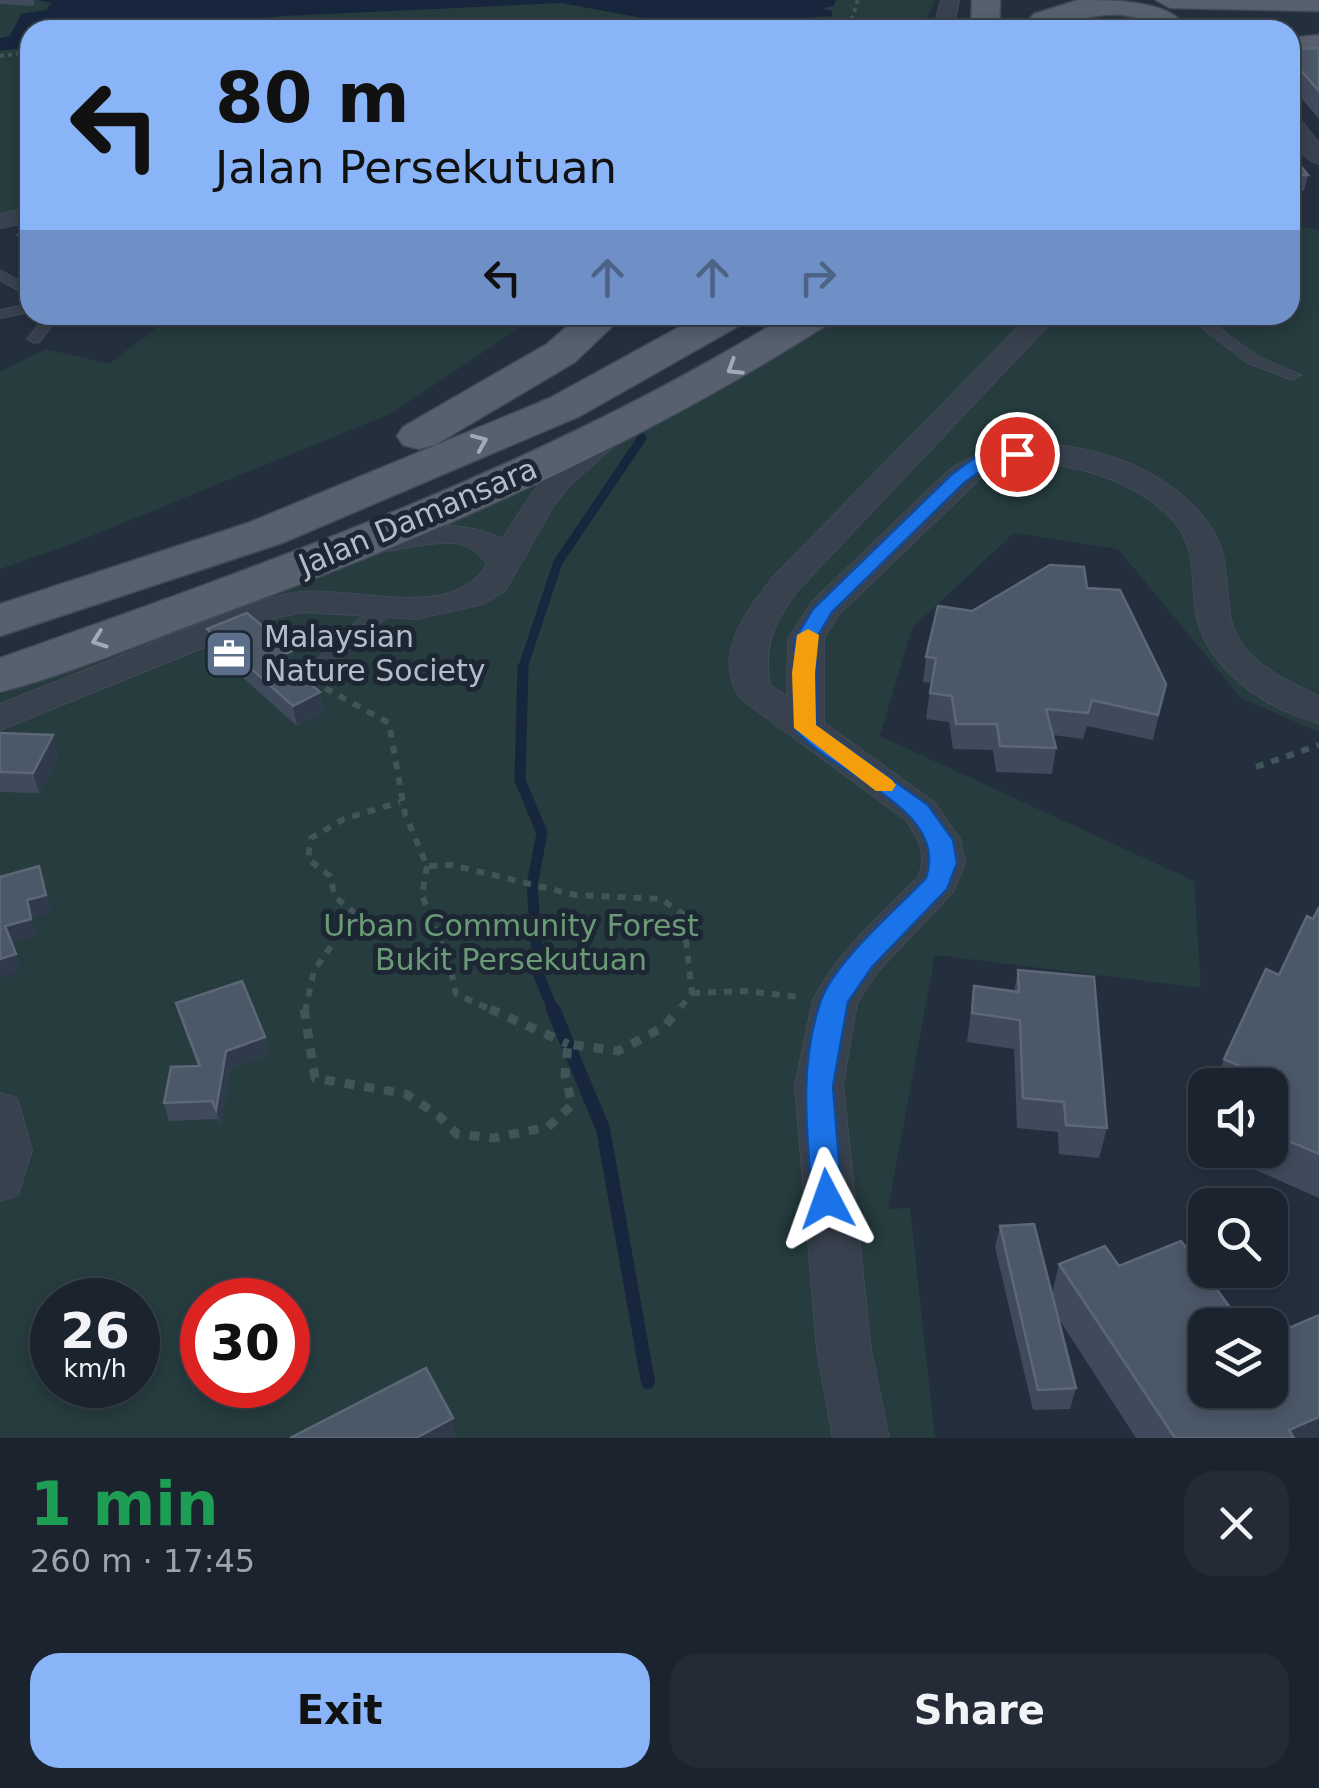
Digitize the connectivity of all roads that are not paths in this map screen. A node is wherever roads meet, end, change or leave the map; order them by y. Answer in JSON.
{"nodes":[{"id":1,"x":1170,"y":0,"type":"edge"},
{"id":2,"x":1319,"y":3,"type":"edge"},
{"id":3,"x":1319,"y":13,"type":"edge"},
{"id":4,"x":1043,"y":20,"type":"edge"},
{"id":5,"x":1165,"y":20,"type":"edge"},
{"id":6,"x":1261,"y":20,"type":"edge"},
{"id":7,"x":1300,"y":134,"type":"edge"},
{"id":8,"x":1319,"y":158,"type":"edge"},
{"id":9,"x":46,"y":325,"type":"edge"},
{"id":10,"x":592,"y":325,"type":"edge"},
{"id":11,"x":712,"y":325,"type":"edge"},
{"id":12,"x":800,"y":325,"type":"edge"},
{"id":13,"x":1035,"y":325,"type":"edge"},
{"id":14,"x":1206,"y":325,"type":"edge"},
{"id":15,"x":34,"y":339,"type":"dead end"},
{"id":16,"x":1293,"y":375,"type":"dead end"},
{"id":17,"x":614,"y":432,"type":"junction"},
{"id":18,"x":356,"y":548,"type":"junction"},
{"id":19,"x":503,"y":564,"type":"junction"},
{"id":20,"x":10,"y":608,"type":"edge"},
{"id":21,"x":390,"y":610,"type":"junction"},
{"id":22,"x":0,"y":676,"type":"edge"},
{"id":23,"x":318,"y":678,"type":"road end"},
{"id":24,"x":1312,"y":714,"type":"edge"},
{"id":25,"x":0,"y":718,"type":"edge"},
{"id":26,"x":805,"y":728,"type":"junction"},
{"id":27,"x":0,"y":1112,"type":"edge"},
{"id":28,"x":0,"y":1180,"type":"edge"},
{"id":29,"x":861,"y":1438,"type":"edge"}],
"edges":[{"from":1,"to":2,"type":"main road"},
{"from":3,"to":6,"type":"main road"},
{"from":4,"to":5,"type":"main road"},
{"from":7,"to":8,"type":"street"},
{"from":9,"to":15,"type":"lane"},
{"from":10,"to":20,"type":"main road"},
{"from":20,"to":11,"type":"main road","name":"Jalan Damansara","one_way":true},
{"from":12,"to":17,"type":"main road","name":"Jalan Damansara","one_way":true},
{"from":13,"to":26,"type":"street"},
{"from":14,"to":16,"type":"lane"},
{"from":17,"to":18,"type":"main road","name":"Jalan Damansara"},
{"from":17,"to":19,"type":"street"},
{"from":18,"to":19,"type":"street"},
{"from":18,"to":22,"type":"main road","name":"Jalan Damansara","one_way":true},
{"from":19,"to":21,"type":"street"},
{"from":21,"to":23,"type":"lane"},
{"from":21,"to":25,"type":"street"},
{"from":24,"to":26,"type":"street"},
{"from":26,"to":29,"type":"street"},
{"from":27,"to":28,"type":"street"}]}
